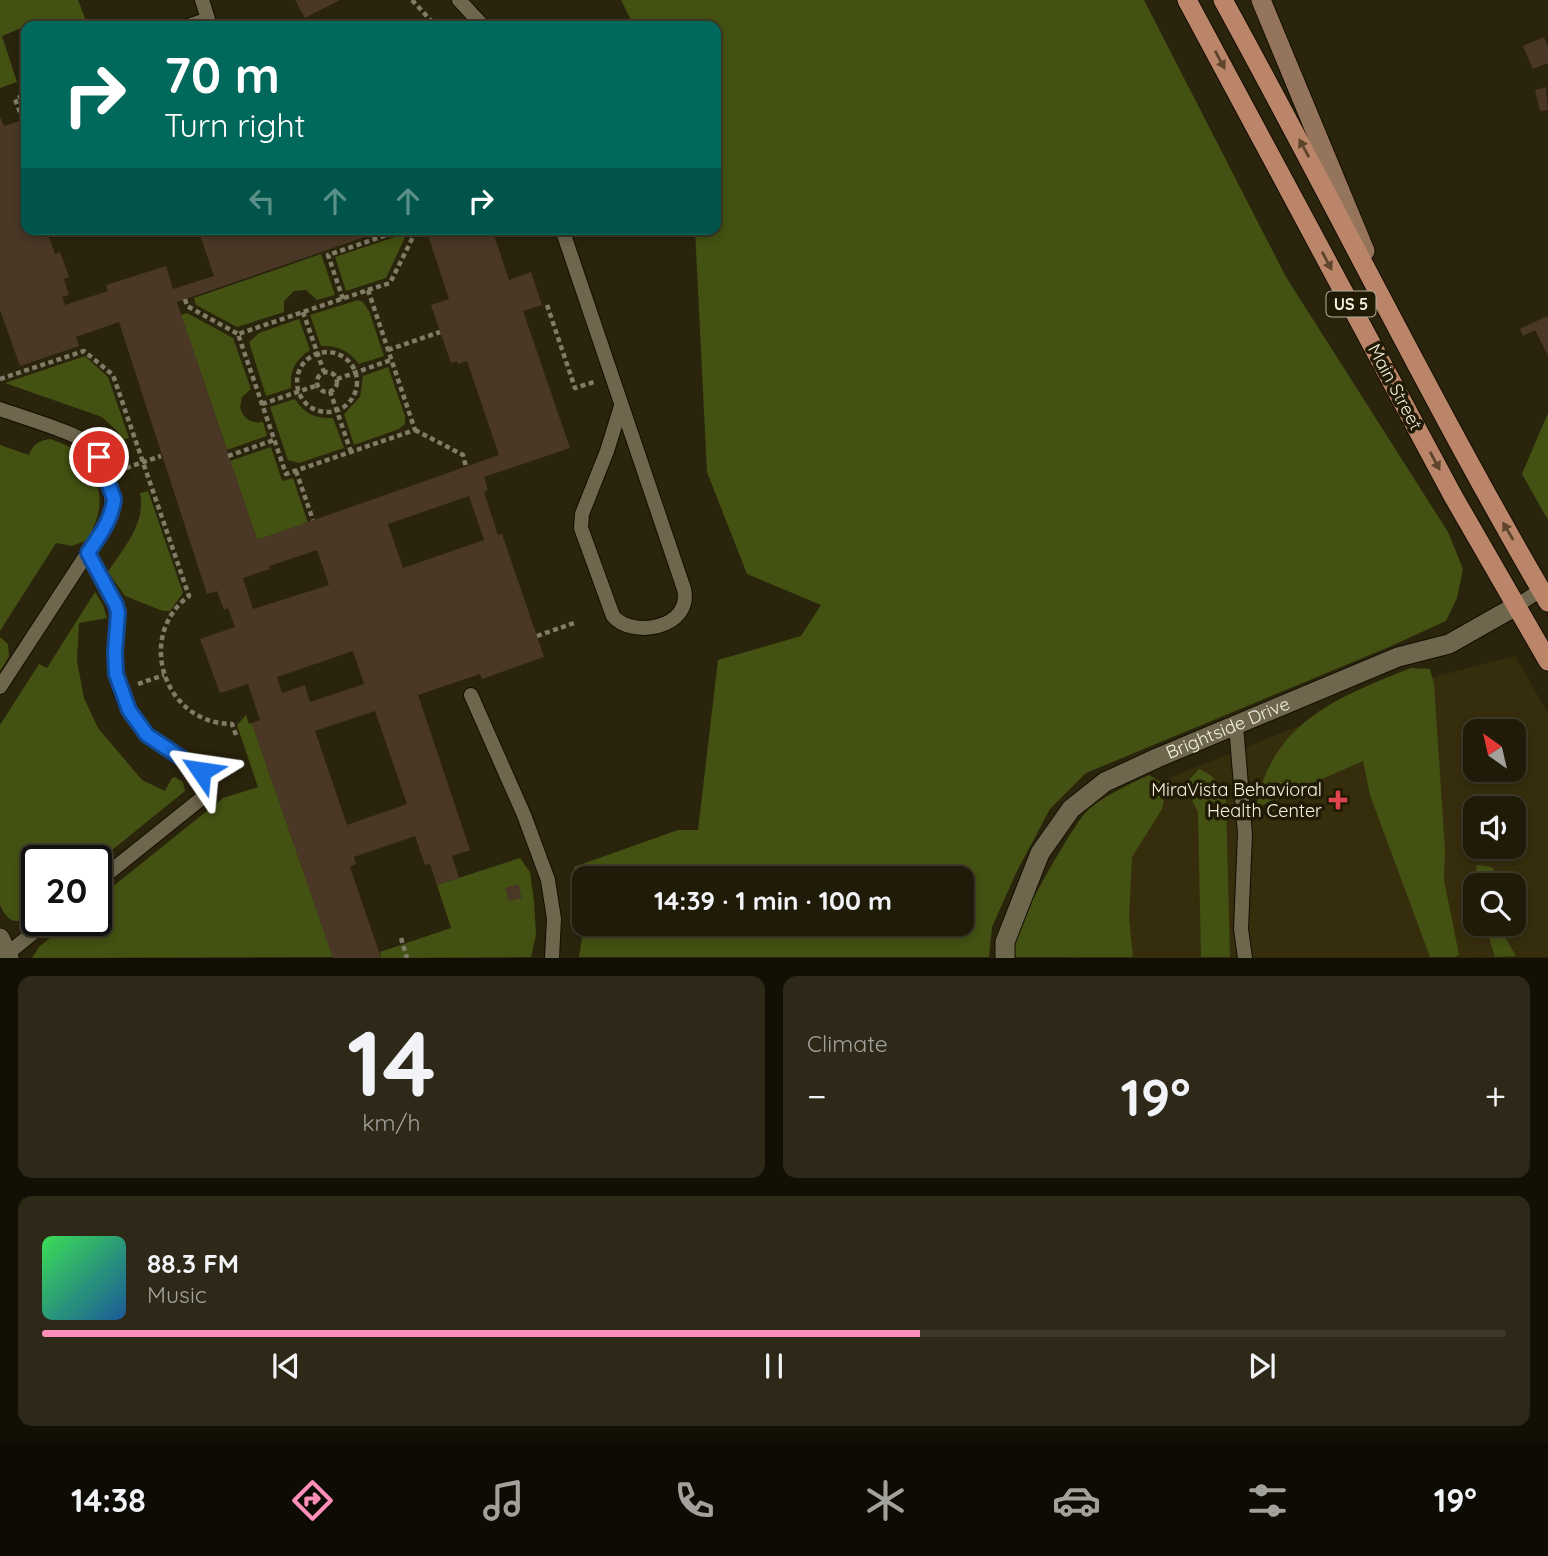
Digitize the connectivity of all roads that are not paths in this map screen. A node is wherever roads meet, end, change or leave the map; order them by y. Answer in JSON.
{"nodes":[{"id":1,"x":202,"y":0,"type":"edge"},
{"id":2,"x":459,"y":0,"type":"edge"},
{"id":3,"x":1187,"y":0,"type":"edge"},
{"id":4,"x":1223,"y":0,"type":"edge"},
{"id":5,"x":1261,"y":0,"type":"edge"},
{"id":6,"x":202,"y":21,"type":"edge"},
{"id":7,"x":478,"y":21,"type":"edge"},
{"id":8,"x":564,"y":235,"type":"edge"},
{"id":9,"x":1393,"y":317,"type":"junction"},
{"id":10,"x":621,"y":406,"type":"junction"},
{"id":11,"x":0,"y":409,"type":"edge"},
{"id":12,"x":88,"y":553,"type":"junction"},
{"id":13,"x":1546,"y":593,"type":"edge"},
{"id":14,"x":1516,"y":606,"type":"junction"},
{"id":15,"x":1548,"y":661,"type":"edge"},
{"id":16,"x":0,"y":687,"type":"edge"},
{"id":17,"x":471,"y":695,"type":"dead end"},
{"id":18,"x":1236,"y":725,"type":"junction"},
{"id":19,"x":112,"y":870,"type":"edge"},
{"id":20,"x":26,"y":936,"type":"edge"},
{"id":21,"x":6,"y":950,"type":"edge"},
{"id":22,"x":552,"y":957,"type":"edge"},
{"id":23,"x":1005,"y":957,"type":"edge"},
{"id":24,"x":1245,"y":957,"type":"edge"}],
"edges":[{"from":1,"to":6,"type":"lane"},
{"from":2,"to":7,"type":"lane"},
{"from":3,"to":14,"type":"main road","name":"Main Street","number":"US 5","one_way":true},
{"from":9,"to":4,"type":"main road","name":"Main Street","number":"US 5","one_way":true},
{"from":5,"to":9,"type":"main road","name":"Main Street"},
{"from":8,"to":10,"type":"lane"},
{"from":13,"to":9,"type":"main road","name":"Main Street","number":"US 5","one_way":true},
{"from":10,"to":10,"type":"lane"},
{"from":11,"to":12,"type":"lane"},
{"from":12,"to":16,"type":"lane"},
{"from":12,"to":19,"type":"lane"},
{"from":13,"to":14,"type":"lane","name":"Brightside Drive"},
{"from":14,"to":15,"type":"main road","name":"Main Street","number":"US 5"},
{"from":14,"to":18,"type":"street","name":"Brightside Drive"},
{"from":17,"to":22,"type":"lane"},
{"from":18,"to":23,"type":"street","name":"Brightside Drive"},
{"from":18,"to":24,"type":"lane"},
{"from":20,"to":21,"type":"lane"}]}
